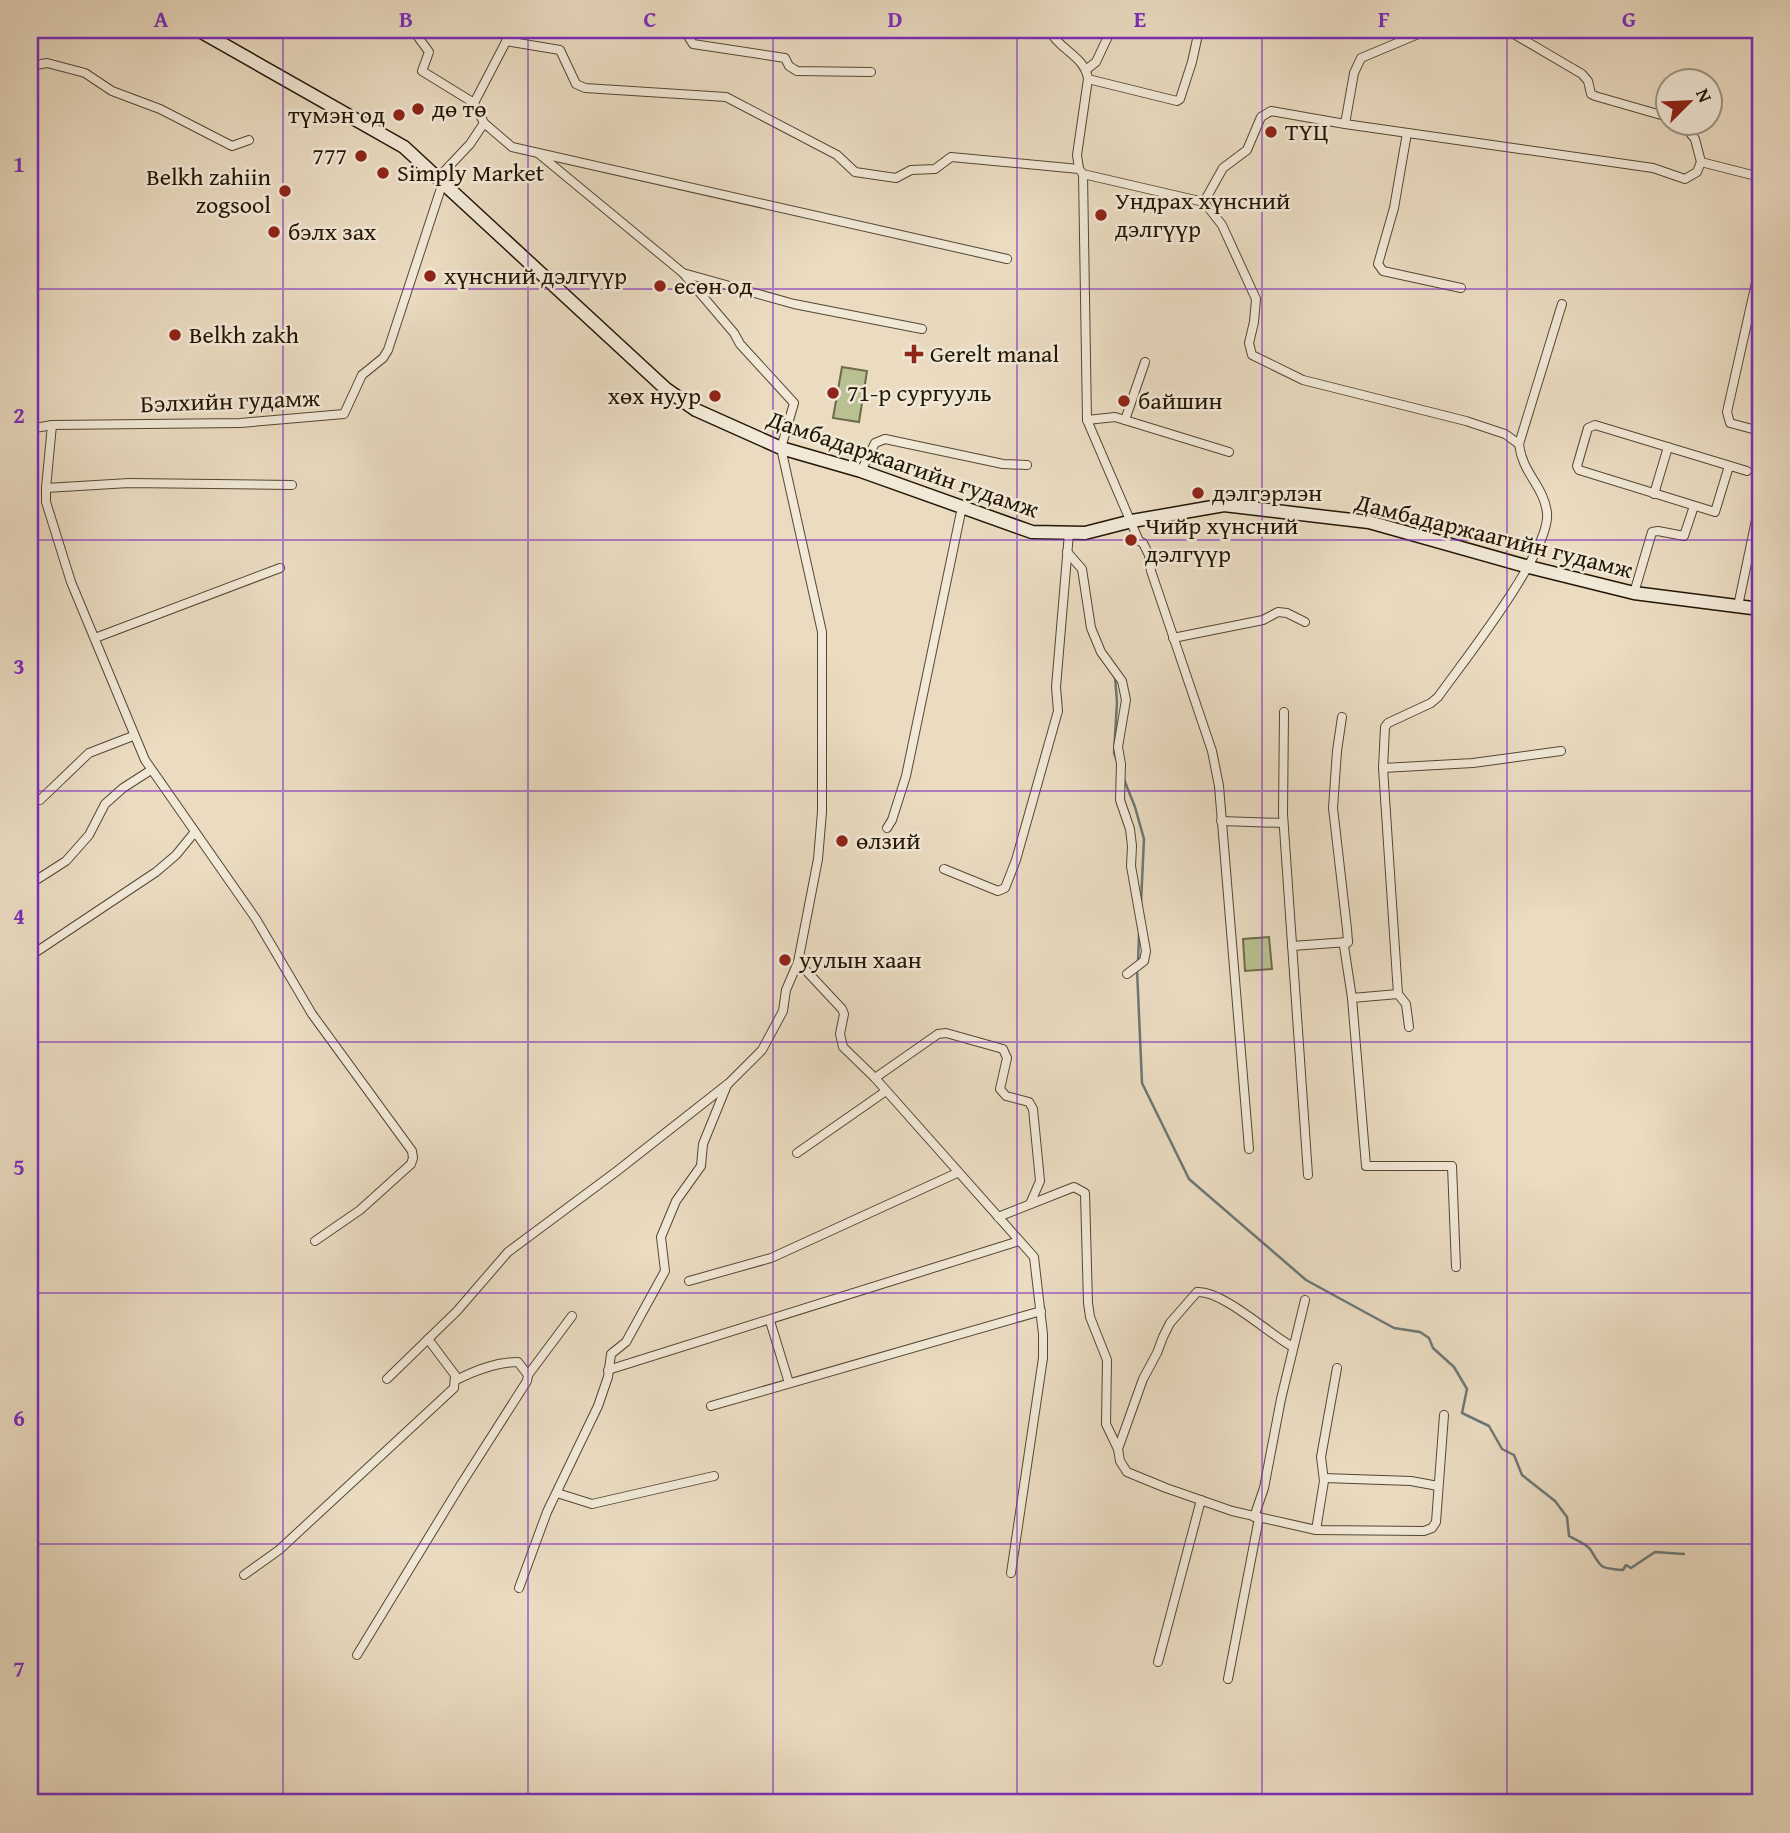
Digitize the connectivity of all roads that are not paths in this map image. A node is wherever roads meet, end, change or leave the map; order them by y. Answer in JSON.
{"nodes":[{"id":1,"x":198,"y":30,"type":"edge"},
{"id":2,"x":413,"y":30,"type":"edge"},
{"id":3,"x":512,"y":30,"type":"edge"},
{"id":4,"x":688,"y":30,"type":"edge"},
{"id":5,"x":1049,"y":30,"type":"edge"},
{"id":6,"x":1111,"y":30,"type":"edge"},
{"id":7,"x":1199,"y":30,"type":"edge"},
{"id":8,"x":1420,"y":30,"type":"edge"},
{"id":9,"x":1507,"y":30,"type":"edge"},
{"id":10,"x":506,"y":41,"type":"junction"},
{"id":11,"x":30,"y":66,"type":"edge"},
{"id":12,"x":1087,"y":69,"type":"junction"},
{"id":13,"x":871,"y":72,"type":"dead end"},
{"id":14,"x":1088,"y":79,"type":"junction"},
{"id":15,"x":474,"y":103,"type":"junction"},
{"id":16,"x":1654,"y":113,"type":"edge"},
{"id":17,"x":484,"y":122,"type":"junction"},
{"id":18,"x":1345,"y":124,"type":"junction"},
{"id":19,"x":1407,"y":133,"type":"junction"},
{"id":20,"x":1693,"y":136,"type":"edge"},
{"id":21,"x":249,"y":140,"type":"dead end"},
{"id":22,"x":537,"y":153,"type":"junction"},
{"id":23,"x":1701,"y":162,"type":"junction"},
{"id":24,"x":1081,"y":172,"type":"junction"},
{"id":25,"x":1760,"y":177,"type":"edge"},
{"id":26,"x":440,"y":180,"type":"junction"},
{"id":27,"x":1205,"y":202,"type":"junction"},
{"id":28,"x":1007,"y":259,"type":"dead end"},
{"id":29,"x":1760,"y":265,"type":"edge"},
{"id":30,"x":683,"y":273,"type":"junction"},
{"id":31,"x":1461,"y":288,"type":"dead end"},
{"id":32,"x":1562,"y":304,"type":"dead end"},
{"id":33,"x":922,"y":329,"type":"dead end"},
{"id":34,"x":1145,"y":362,"type":"dead end"},
{"id":35,"x":1087,"y":420,"type":"junction"},
{"id":36,"x":1125,"y":420,"type":"junction"},
{"id":37,"x":52,"y":425,"type":"junction"},
{"id":38,"x":30,"y":426,"type":"edge"},
{"id":39,"x":1760,"y":432,"type":"edge"},
{"id":40,"x":1519,"y":444,"type":"junction"},
{"id":41,"x":1668,"y":447,"type":"junction"},
{"id":42,"x":780,"y":448,"type":"junction"},
{"id":43,"x":1229,"y":452,"type":"dead end"},
{"id":44,"x":1027,"y":465,"type":"dead end"},
{"id":45,"x":1729,"y":466,"type":"junction"},
{"id":46,"x":861,"y":471,"type":"junction"},
{"id":47,"x":1747,"y":471,"type":"dead end"},
{"id":48,"x":292,"y":485,"type":"dead end"},
{"id":49,"x":46,"y":488,"type":"junction"},
{"id":50,"x":1654,"y":494,"type":"junction"},
{"id":51,"x":1760,"y":501,"type":"edge"},
{"id":52,"x":1694,"y":506,"type":"junction"},
{"id":53,"x":961,"y":507,"type":"junction"},
{"id":54,"x":1132,"y":520,"type":"junction"},
{"id":55,"x":1069,"y":533,"type":"junction"},
{"id":56,"x":1067,"y":552,"type":"junction"},
{"id":57,"x":1529,"y":567,"type":"junction"},
{"id":58,"x":280,"y":568,"type":"dead end"},
{"id":59,"x":1634,"y":593,"type":"junction"},
{"id":60,"x":1738,"y":606,"type":"junction"},
{"id":61,"x":1760,"y":609,"type":"edge"},
{"id":62,"x":1305,"y":622,"type":"dead end"},
{"id":63,"x":95,"y":638,"type":"junction"},
{"id":64,"x":1173,"y":638,"type":"junction"},
{"id":65,"x":1284,"y":712,"type":"dead end"},
{"id":66,"x":1342,"y":717,"type":"dead end"},
{"id":67,"x":133,"y":736,"type":"junction"},
{"id":68,"x":1561,"y":751,"type":"dead end"},
{"id":69,"x":1383,"y":768,"type":"junction"},
{"id":70,"x":151,"y":770,"type":"junction"},
{"id":71,"x":40,"y":800,"type":"dead end"},
{"id":72,"x":1221,"y":821,"type":"junction"},
{"id":73,"x":1283,"y":822,"type":"junction"},
{"id":74,"x":887,"y":828,"type":"dead end"},
{"id":75,"x":194,"y":833,"type":"junction"},
{"id":76,"x":944,"y":869,"type":"dead end"},
{"id":77,"x":30,"y":884,"type":"edge"},
{"id":78,"x":1348,"y":942,"type":"junction"},
{"id":79,"x":1292,"y":946,"type":"junction"},
{"id":80,"x":36,"y":952,"type":"dead end"},
{"id":81,"x":798,"y":962,"type":"junction"},
{"id":82,"x":1131,"y":971,"type":"dead end"},
{"id":83,"x":1398,"y":994,"type":"junction"},
{"id":84,"x":1352,"y":998,"type":"junction"},
{"id":85,"x":1409,"y":1027,"type":"dead end"},
{"id":86,"x":875,"y":1078,"type":"junction"},
{"id":87,"x":729,"y":1083,"type":"junction"},
{"id":88,"x":886,"y":1091,"type":"junction"},
{"id":89,"x":1249,"y":1149,"type":"dead end"},
{"id":90,"x":797,"y":1153,"type":"dead end"},
{"id":91,"x":957,"y":1173,"type":"junction"},
{"id":92,"x":1308,"y":1175,"type":"dead end"},
{"id":93,"x":1030,"y":1204,"type":"junction"},
{"id":94,"x":998,"y":1217,"type":"junction"},
{"id":95,"x":315,"y":1241,"type":"dead end"},
{"id":96,"x":1019,"y":1241,"type":"junction"},
{"id":97,"x":1456,"y":1267,"type":"dead end"},
{"id":98,"x":689,"y":1281,"type":"dead end"},
{"id":99,"x":1305,"y":1300,"type":"dead end"},
{"id":100,"x":1041,"y":1311,"type":"junction"},
{"id":101,"x":572,"y":1316,"type":"dead end"},
{"id":102,"x":770,"y":1321,"type":"junction"},
{"id":103,"x":428,"y":1339,"type":"junction"},
{"id":104,"x":1293,"y":1348,"type":"junction"},
{"id":105,"x":1337,"y":1367,"type":"dead end"},
{"id":106,"x":608,"y":1370,"type":"junction"},
{"id":107,"x":528,"y":1375,"type":"junction"},
{"id":108,"x":387,"y":1379,"type":"dead end"},
{"id":109,"x":456,"y":1380,"type":"junction"},
{"id":110,"x":789,"y":1383,"type":"junction"},
{"id":111,"x":711,"y":1406,"type":"dead end"},
{"id":112,"x":1444,"y":1415,"type":"dead end"},
{"id":113,"x":1118,"y":1449,"type":"junction"},
{"id":114,"x":713,"y":1476,"type":"dead end"},
{"id":115,"x":1324,"y":1478,"type":"junction"},
{"id":116,"x":1438,"y":1486,"type":"junction"},
{"id":117,"x":557,"y":1493,"type":"junction"},
{"id":118,"x":1201,"y":1500,"type":"junction"},
{"id":119,"x":1256,"y":1518,"type":"junction"},
{"id":120,"x":1316,"y":1530,"type":"junction"},
{"id":121,"x":1011,"y":1573,"type":"dead end"},
{"id":122,"x":244,"y":1574,"type":"dead end"},
{"id":123,"x":519,"y":1588,"type":"dead end"},
{"id":124,"x":357,"y":1655,"type":"dead end"},
{"id":125,"x":1157,"y":1662,"type":"dead end"},
{"id":126,"x":1228,"y":1679,"type":"dead end"}],
"edges":[{"from":1,"to":26,"type":"main road","name":"Дамбадаржаагийн гудамж"},
{"from":2,"to":15,"type":"street"},
{"from":3,"to":10,"type":"street"},
{"from":4,"to":13,"type":"street"},
{"from":5,"to":12,"type":"street"},
{"from":6,"to":12,"type":"street"},
{"from":7,"to":14,"type":"street"},
{"from":8,"to":18,"type":"street"},
{"from":9,"to":16,"type":"street"},
{"from":10,"to":15,"type":"street"},
{"from":10,"to":24,"type":"street"},
{"from":11,"to":21,"type":"street"},
{"from":12,"to":14,"type":"street"},
{"from":14,"to":24,"type":"street"},
{"from":15,"to":17,"type":"street"},
{"from":17,"to":22,"type":"street"},
{"from":17,"to":26,"type":"street"},
{"from":18,"to":19,"type":"street"},
{"from":18,"to":27,"type":"street"},
{"from":19,"to":23,"type":"street"},
{"from":19,"to":31,"type":"street"},
{"from":20,"to":23,"type":"street"},
{"from":22,"to":28,"type":"street"},
{"from":22,"to":30,"type":"street"},
{"from":23,"to":25,"type":"street"},
{"from":24,"to":27,"type":"street"},
{"from":24,"to":35,"type":"street"},
{"from":26,"to":37,"type":"street","name":"Бэлхийн гудамж"},
{"from":26,"to":42,"type":"main road","name":"Дамбадаржаагийн гудамж"},
{"from":27,"to":40,"type":"street"},
{"from":29,"to":39,"type":"street"},
{"from":30,"to":33,"type":"street"},
{"from":30,"to":42,"type":"street"},
{"from":32,"to":40,"type":"street"},
{"from":34,"to":36,"type":"street"},
{"from":35,"to":36,"type":"street"},
{"from":35,"to":54,"type":"street"},
{"from":36,"to":43,"type":"street"},
{"from":37,"to":38,"type":"street","name":"Бэлхийн гудамж"},
{"from":37,"to":49,"type":"street"},
{"from":40,"to":57,"type":"street"},
{"from":41,"to":45,"type":"street"},
{"from":41,"to":50,"type":"street"},
{"from":41,"to":50,"type":"street"},
{"from":42,"to":46,"type":"main road","name":"Дамбадаржаагийн гудамж"},
{"from":42,"to":81,"type":"street"},
{"from":44,"to":46,"type":"street"},
{"from":45,"to":47,"type":"street"},
{"from":45,"to":52,"type":"street"},
{"from":46,"to":53,"type":"main road","name":"Дамбадаржаагийн гудамж"},
{"from":48,"to":49,"type":"street"},
{"from":49,"to":63,"type":"street"},
{"from":50,"to":52,"type":"street"},
{"from":51,"to":60,"type":"street"},
{"from":52,"to":59,"type":"street"},
{"from":53,"to":55,"type":"main road","name":"Дамбадаржаагийн гудамж"},
{"from":53,"to":74,"type":"street"},
{"from":54,"to":55,"type":"main road","name":"Дамбадаржаагийн гудамж"},
{"from":54,"to":57,"type":"main road","name":"Дамбадаржаагийн гудамж"},
{"from":54,"to":64,"type":"street"},
{"from":55,"to":56,"type":"street"},
{"from":56,"to":76,"type":"street"},
{"from":56,"to":82,"type":"street"},
{"from":57,"to":59,"type":"main road","name":"Дамбадаржаагийн гудамж"},
{"from":57,"to":69,"type":"street"},
{"from":58,"to":63,"type":"street"},
{"from":59,"to":60,"type":"main road","name":"Дамбадаржаагийн гудамж"},
{"from":60,"to":61,"type":"main road","name":"Дамбадаржаагийн гудамж"},
{"from":62,"to":64,"type":"street"},
{"from":63,"to":67,"type":"street"},
{"from":64,"to":72,"type":"street"},
{"from":65,"to":73,"type":"street"},
{"from":66,"to":78,"type":"street"},
{"from":67,"to":70,"type":"street"},
{"from":67,"to":71,"type":"street"},
{"from":68,"to":69,"type":"street"},
{"from":69,"to":83,"type":"street"},
{"from":70,"to":75,"type":"street"},
{"from":70,"to":77,"type":"street"},
{"from":72,"to":73,"type":"street"},
{"from":72,"to":89,"type":"street"},
{"from":73,"to":79,"type":"street"},
{"from":75,"to":80,"type":"street"},
{"from":75,"to":95,"type":"street"},
{"from":78,"to":79,"type":"street"},
{"from":78,"to":84,"type":"street"},
{"from":79,"to":92,"type":"street"},
{"from":81,"to":86,"type":"street"},
{"from":81,"to":87,"type":"street"},
{"from":83,"to":84,"type":"street"},
{"from":83,"to":85,"type":"street"},
{"from":84,"to":97,"type":"street"},
{"from":86,"to":88,"type":"street"},
{"from":86,"to":93,"type":"street"},
{"from":87,"to":103,"type":"street"},
{"from":87,"to":106,"type":"street"},
{"from":88,"to":90,"type":"street"},
{"from":88,"to":91,"type":"street"},
{"from":91,"to":94,"type":"street"},
{"from":91,"to":98,"type":"street"},
{"from":93,"to":94,"type":"street"},
{"from":93,"to":113,"type":"street"},
{"from":94,"to":96,"type":"street"},
{"from":96,"to":100,"type":"street"},
{"from":96,"to":102,"type":"street"},
{"from":99,"to":104,"type":"street"},
{"from":100,"to":110,"type":"street"},
{"from":100,"to":121,"type":"street"},
{"from":101,"to":107,"type":"street"},
{"from":102,"to":106,"type":"street"},
{"from":102,"to":110,"type":"street"},
{"from":103,"to":108,"type":"street"},
{"from":103,"to":109,"type":"street"},
{"from":104,"to":113,"type":"street"},
{"from":104,"to":119,"type":"street"},
{"from":105,"to":115,"type":"street"},
{"from":106,"to":117,"type":"street"},
{"from":107,"to":109,"type":"street"},
{"from":107,"to":124,"type":"street"},
{"from":109,"to":122,"type":"street"},
{"from":110,"to":111,"type":"street"},
{"from":112,"to":116,"type":"street"},
{"from":113,"to":118,"type":"street"},
{"from":114,"to":117,"type":"street"},
{"from":115,"to":116,"type":"street"},
{"from":115,"to":120,"type":"street"},
{"from":116,"to":120,"type":"street"},
{"from":117,"to":123,"type":"street"},
{"from":118,"to":119,"type":"street"},
{"from":118,"to":125,"type":"street"},
{"from":119,"to":120,"type":"street"},
{"from":119,"to":126,"type":"street"}]}
